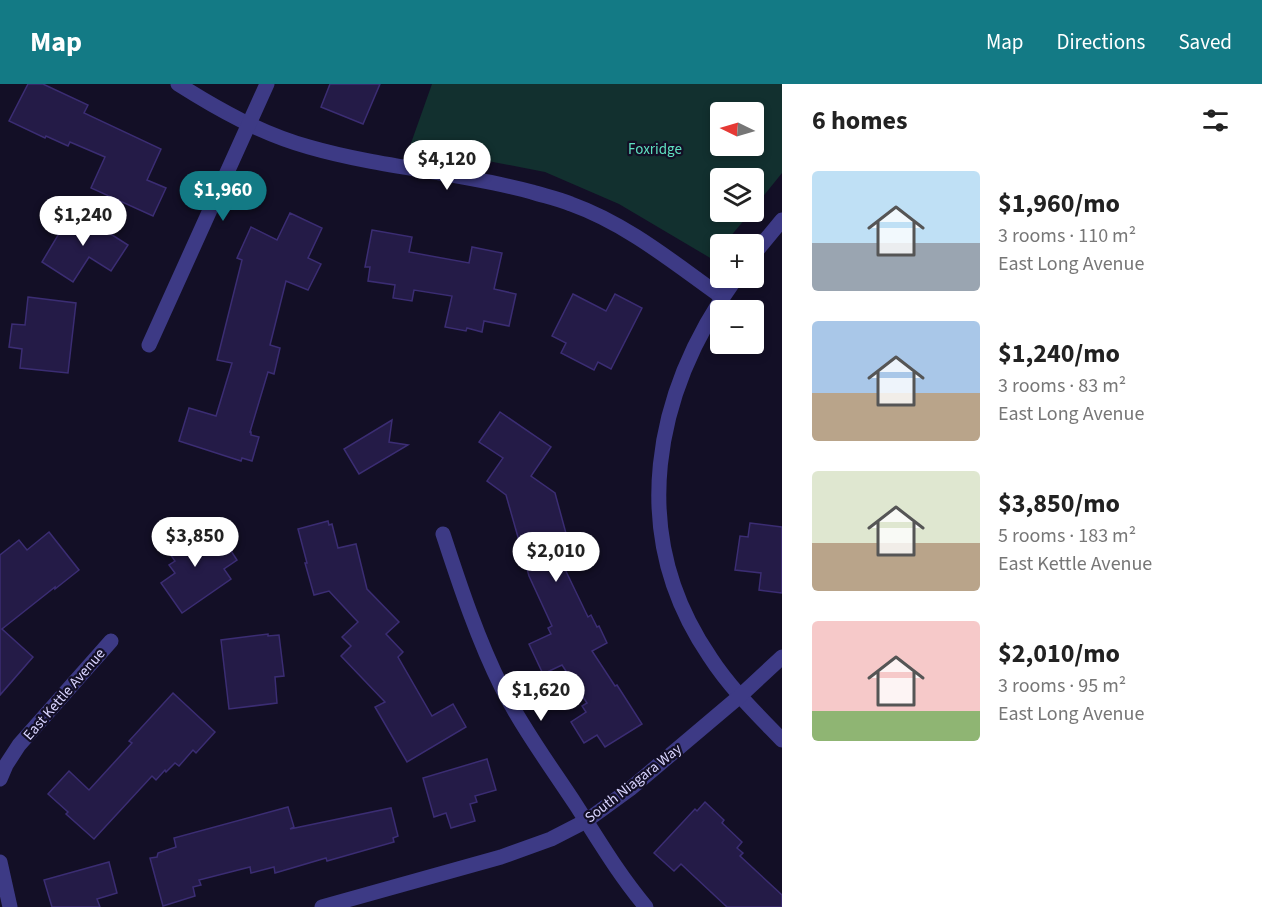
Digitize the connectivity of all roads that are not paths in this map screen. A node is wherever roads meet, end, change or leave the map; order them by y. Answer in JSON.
{"nodes":[{"id":1,"x":178,"y":84,"type":"edge"},
{"id":2,"x":267,"y":84,"type":"edge"},
{"id":3,"x":248,"y":124,"type":"junction"},
{"id":4,"x":782,"y":220,"type":"edge"},
{"id":5,"x":764,"y":242,"type":"edge"},
{"id":6,"x":729,"y":288,"type":"edge"},
{"id":7,"x":722,"y":297,"type":"junction"},
{"id":8,"x":149,"y":345,"type":"dead end"},
{"id":9,"x":443,"y":534,"type":"dead end"},
{"id":10,"x":111,"y":640,"type":"dead end"},
{"id":11,"x":782,"y":657,"type":"edge"},
{"id":12,"x":740,"y":696,"type":"junction"},
{"id":13,"x":782,"y":740,"type":"edge"},
{"id":14,"x":0,"y":779,"type":"edge"},
{"id":15,"x":586,"y":821,"type":"junction"},
{"id":16,"x":0,"y":862,"type":"edge"},
{"id":17,"x":10,"y":907,"type":"edge"},
{"id":18,"x":322,"y":907,"type":"edge"},
{"id":19,"x":646,"y":907,"type":"edge"}],
"edges":[{"from":1,"to":3,"type":"street"},
{"from":2,"to":3,"type":"street"},
{"from":3,"to":7,"type":"street"},
{"from":3,"to":8,"type":"street"},
{"from":4,"to":5,"type":"street"},
{"from":6,"to":7,"type":"street"},
{"from":7,"to":12,"type":"street"},
{"from":9,"to":15,"type":"street"},
{"from":10,"to":14,"type":"street","name":"East Kettle Avenue"},
{"from":11,"to":12,"type":"street","name":"South Niagara Way"},
{"from":12,"to":13,"type":"street"},
{"from":12,"to":15,"type":"street","name":"South Niagara Way"},
{"from":15,"to":18,"type":"street","name":"South Niagara Way"},
{"from":15,"to":19,"type":"street"},
{"from":16,"to":17,"type":"street"}]}
